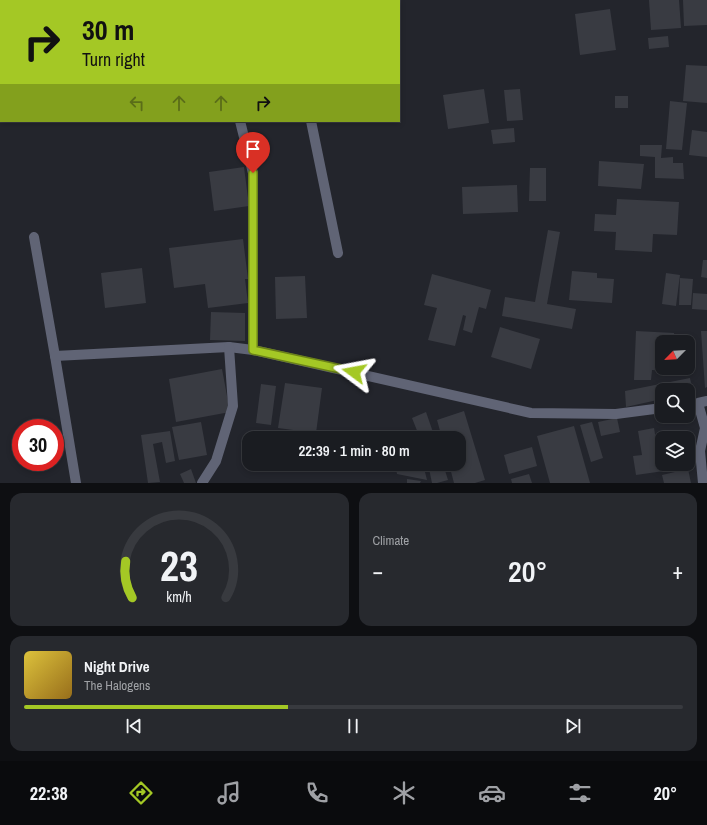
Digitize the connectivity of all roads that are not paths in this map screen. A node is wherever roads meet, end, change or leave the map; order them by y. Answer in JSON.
{"nodes":[{"id":1,"x":240,"y":122,"type":"edge"},
{"id":2,"x":311,"y":122,"type":"edge"},
{"id":3,"x":34,"y":237,"type":"dead end"},
{"id":4,"x":338,"y":253,"type":"dead end"},
{"id":5,"x":229,"y":348,"type":"junction"},
{"id":6,"x":253,"y":350,"type":"junction"},
{"id":7,"x":55,"y":356,"type":"junction"},
{"id":8,"x":698,"y":402,"type":"edge"},
{"id":9,"x":655,"y":409,"type":"edge"},
{"id":10,"x":76,"y":483,"type":"edge"},
{"id":11,"x":202,"y":483,"type":"edge"},
{"id":12,"x":703,"y":483,"type":"edge"}],
"edges":[{"from":1,"to":6,"type":"street"},
{"from":2,"to":4,"type":"street"},
{"from":3,"to":7,"type":"street"},
{"from":5,"to":6,"type":"street"},
{"from":5,"to":7,"type":"street"},
{"from":5,"to":11,"type":"street"},
{"from":6,"to":9,"type":"street"},
{"from":7,"to":10,"type":"street"},
{"from":8,"to":12,"type":"street"}]}
